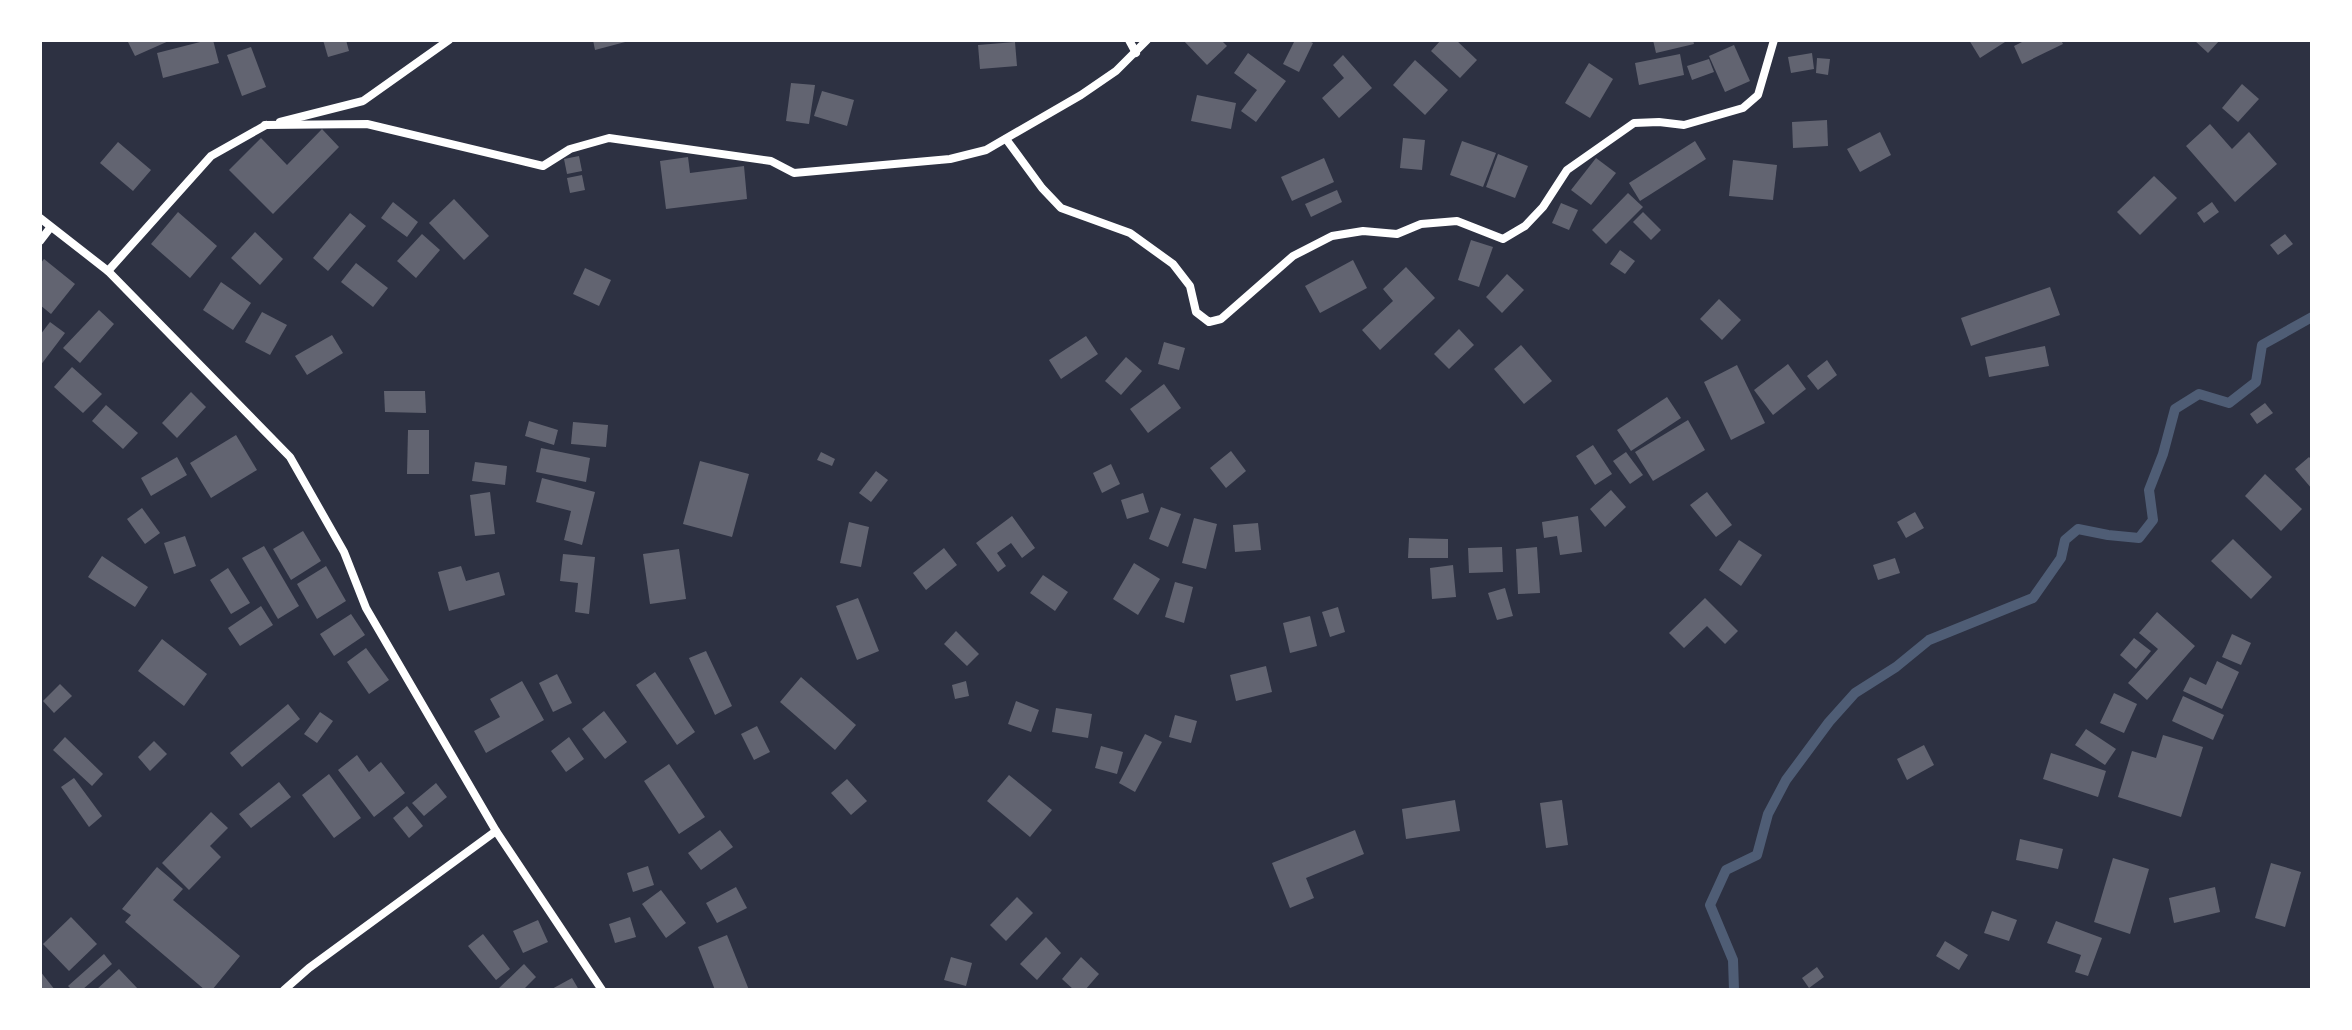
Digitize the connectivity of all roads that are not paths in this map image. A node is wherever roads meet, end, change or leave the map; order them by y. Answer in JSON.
{"nodes":[{"id":1,"x":449,"y":40,"type":"edge"},
{"id":2,"x":1129,"y":40,"type":"edge"},
{"id":3,"x":1147,"y":40,"type":"edge"},
{"id":4,"x":1774,"y":40,"type":"edge"},
{"id":5,"x":1136,"y":53,"type":"junction"},
{"id":6,"x":265,"y":125,"type":"junction"},
{"id":7,"x":1006,"y":139,"type":"junction"},
{"id":8,"x":40,"y":218,"type":"edge"},
{"id":9,"x":50,"y":228,"type":"junction"},
{"id":10,"x":40,"y":241,"type":"edge"},
{"id":11,"x":108,"y":271,"type":"junction"},
{"id":12,"x":496,"y":831,"type":"junction"},
{"id":13,"x":284,"y":990,"type":"edge"},
{"id":14,"x":602,"y":990,"type":"edge"}],
"edges":[{"from":1,"to":6,"type":"street"},
{"from":2,"to":5,"type":"street"},
{"from":3,"to":5,"type":"street"},
{"from":4,"to":7,"type":"street"},
{"from":5,"to":7,"type":"street"},
{"from":6,"to":7,"type":"street"},
{"from":6,"to":11,"type":"street"},
{"from":8,"to":9,"type":"street"},
{"from":9,"to":10,"type":"street"},
{"from":9,"to":11,"type":"street"},
{"from":11,"to":12,"type":"street"},
{"from":12,"to":13,"type":"street"},
{"from":12,"to":14,"type":"street"}]}
